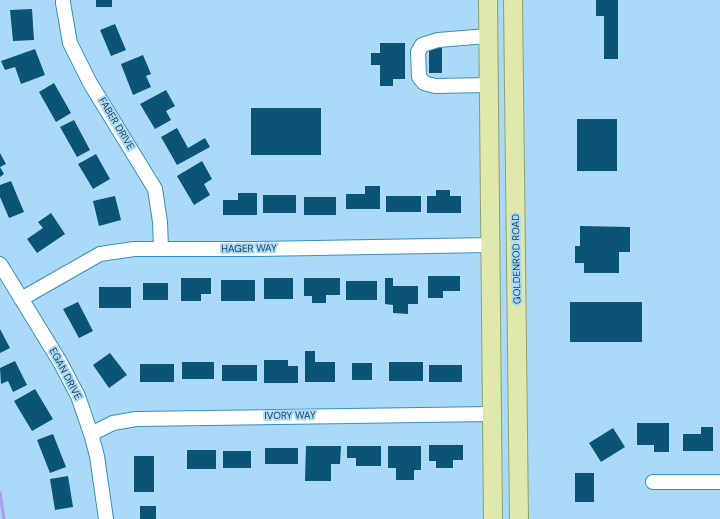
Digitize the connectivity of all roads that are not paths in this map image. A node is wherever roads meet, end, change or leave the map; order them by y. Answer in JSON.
{"nodes":[{"id":1,"x":63,"y":0,"type":"edge"},
{"id":2,"x":488,"y":0,"type":"edge"},
{"id":3,"x":513,"y":0,"type":"edge"},
{"id":4,"x":488,"y":36,"type":"junction"},
{"id":5,"x":488,"y":85,"type":"junction"},
{"id":6,"x":490,"y":245,"type":"junction"},
{"id":7,"x":161,"y":249,"type":"junction"},
{"id":8,"x":0,"y":264,"type":"edge"},
{"id":9,"x":21,"y":299,"type":"junction"},
{"id":10,"x":491,"y":334,"type":"junction"},
{"id":11,"x":518,"y":389,"type":"junction"},
{"id":12,"x":492,"y":414,"type":"junction"},
{"id":13,"x":91,"y":434,"type":"junction"},
{"id":14,"x":519,"y":479,"type":"junction"},
{"id":15,"x":654,"y":482,"type":"dead end"},
{"id":16,"x":720,"y":482,"type":"edge"},
{"id":17,"x":106,"y":519,"type":"edge"},
{"id":18,"x":493,"y":519,"type":"edge"},
{"id":19,"x":519,"y":519,"type":"edge"}],
"edges":[{"from":1,"to":7,"type":"street","name":"FABER DRIVE"},
{"from":2,"to":4,"type":"main road"},
{"from":3,"to":11,"type":"main road","name":"GOLDENROD ROAD"},
{"from":4,"to":5,"type":"main road"},
{"from":4,"to":5,"type":"street"},
{"from":5,"to":6,"type":"main road"},
{"from":6,"to":7,"type":"street","name":"HAGER WAY"},
{"from":6,"to":10,"type":"main road"},
{"from":7,"to":9,"type":"street","name":"HAGER WAY"},
{"from":8,"to":9,"type":"street","name":"EGAN DRIVE"},
{"from":9,"to":13,"type":"street","name":"EGAN DRIVE"},
{"from":10,"to":11,"type":"main road"},
{"from":10,"to":12,"type":"main road"},
{"from":11,"to":14,"type":"main road","name":"GOLDENROD ROAD"},
{"from":12,"to":13,"type":"street","name":"IVORY WAY"},
{"from":12,"to":14,"type":"main road"},
{"from":12,"to":18,"type":"main road"},
{"from":13,"to":17,"type":"street","name":"EGAN DRIVE"},
{"from":14,"to":19,"type":"main road","name":"GOLDENROD ROAD"},
{"from":15,"to":16,"type":"street"}]}
